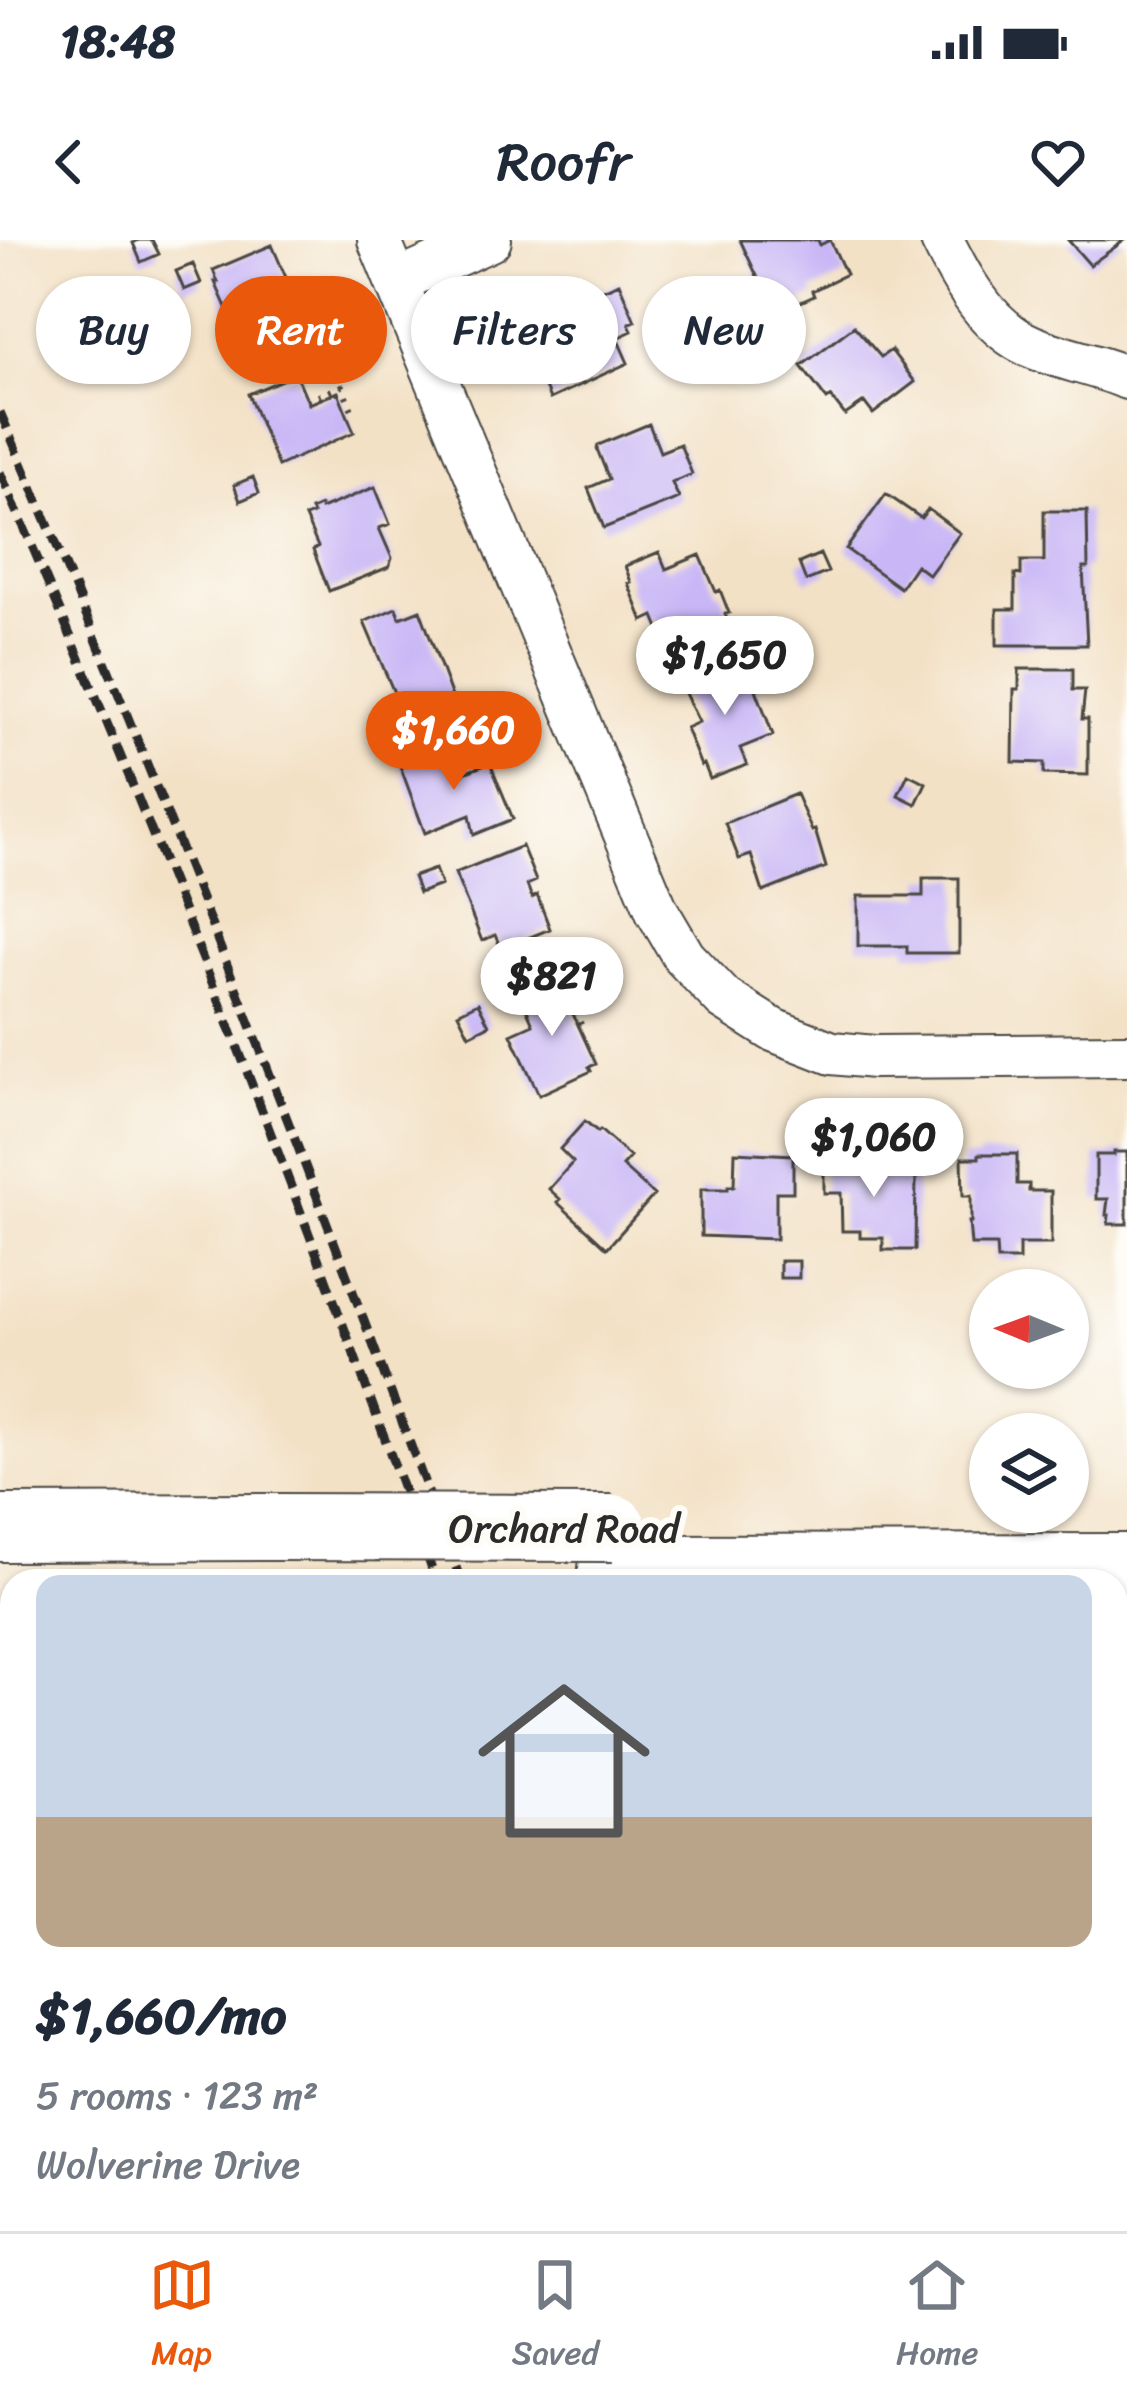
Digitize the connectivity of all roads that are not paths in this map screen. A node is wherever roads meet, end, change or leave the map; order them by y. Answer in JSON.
{"nodes":[{"id":1,"x":380,"y":240,"type":"edge"},
{"id":2,"x":490,"y":240,"type":"edge"},
{"id":3,"x":942,"y":240,"type":"edge"},
{"id":4,"x":398,"y":280,"type":"junction"},
{"id":5,"x":1127,"y":378,"type":"edge"},
{"id":6,"x":1127,"y":1054,"type":"edge"},
{"id":7,"x":1127,"y":1525,"type":"edge"},
{"id":8,"x":0,"y":1528,"type":"edge"},
{"id":9,"x":274,"y":1547,"type":"junction"},
{"id":10,"x":613,"y":1548,"type":"junction"},
{"id":11,"x":1127,"y":1567,"type":"edge"},
{"id":12,"x":0,"y":1568,"type":"edge"}],
"edges":[{"from":1,"to":4,"type":"street"},
{"from":2,"to":4,"type":"street"},
{"from":3,"to":5,"type":"street"},
{"from":4,"to":6,"type":"street"},
{"from":7,"to":10,"type":"main road","name":"Orchard Road"},
{"from":8,"to":9,"type":"main road","name":"Orchard Road"},
{"from":9,"to":10,"type":"main road","name":"Orchard Road","bridge":true},
{"from":9,"to":12,"type":"main road","name":"Orchard Road"},
{"from":10,"to":11,"type":"main road","name":"Orchard Road"}]}
